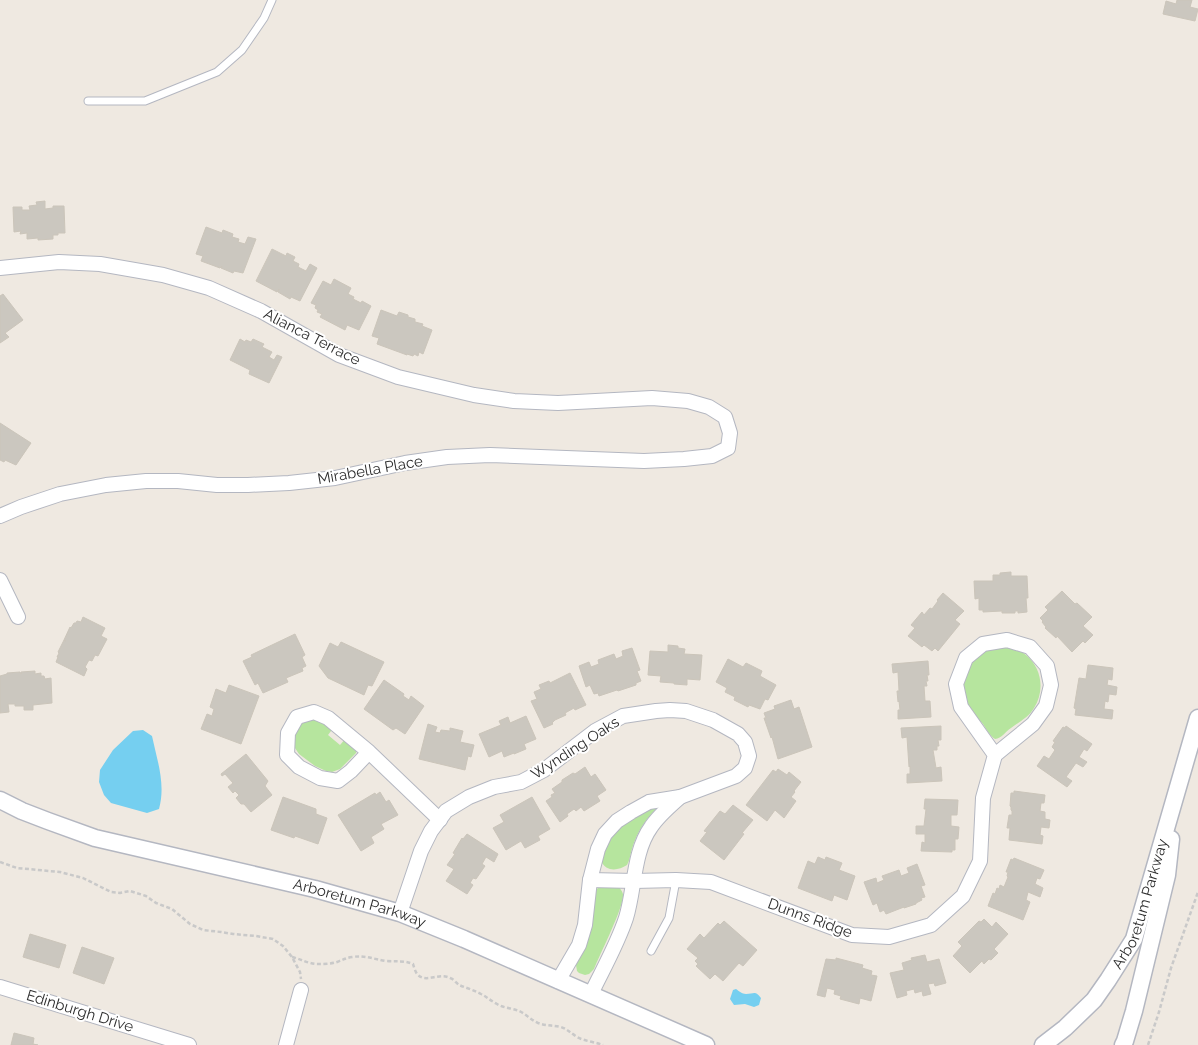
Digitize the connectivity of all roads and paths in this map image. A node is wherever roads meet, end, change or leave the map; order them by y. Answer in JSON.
{"nodes":[{"id":1,"x":272,"y":0,"type":"edge"},
{"id":2,"x":88,"y":101,"type":"dead end"},
{"id":3,"x":0,"y":268,"type":"edge"},
{"id":4,"x":730,"y":433,"type":"joint"},
{"id":5,"x":0,"y":516,"type":"edge"},
{"id":6,"x":0,"y":580,"type":"edge"},
{"id":7,"x":18,"y":617,"type":"dead end"},
{"id":8,"x":1198,"y":718,"type":"edge"},
{"id":9,"x":1192,"y":736,"type":"junction"},
{"id":10,"x":369,"y":752,"type":"junction"},
{"id":11,"x":995,"y":755,"type":"junction"},
{"id":12,"x":680,"y":796,"type":"junction"},
{"id":13,"x":0,"y":800,"type":"edge"},
{"id":14,"x":440,"y":820,"type":"junction"},
{"id":15,"x":0,"y":862,"type":"edge"},
{"id":16,"x":590,"y":880,"type":"junction"},
{"id":17,"x":676,"y":880,"type":"junction"},
{"id":18,"x":634,"y":881,"type":"junction"},
{"id":19,"x":1198,"y":892,"type":"edge"},
{"id":20,"x":400,"y":913,"type":"junction"},
{"id":21,"x":652,"y":951,"type":"dead end"},
{"id":22,"x":292,"y":957,"type":"junction"},
{"id":23,"x":558,"y":981,"type":"junction"},
{"id":24,"x":0,"y":986,"type":"edge"},
{"id":25,"x":301,"y":990,"type":"joint"},
{"id":26,"x":591,"y":994,"type":"junction"},
{"id":27,"x":189,"y":1045,"type":"edge"},
{"id":28,"x":286,"y":1045,"type":"edge"},
{"id":29,"x":603,"y":1045,"type":"edge"},
{"id":30,"x":706,"y":1045,"type":"edge"},
{"id":31,"x":1043,"y":1045,"type":"edge"},
{"id":32,"x":1123,"y":1045,"type":"edge"},
{"id":33,"x":1148,"y":1045,"type":"edge"}],
"edges":[{"from":1,"to":2,"type":"lane"},
{"from":3,"to":4,"type":"street","name":"Alianca Terrace"},
{"from":4,"to":5,"type":"street","name":"Mirabella Place"},
{"from":6,"to":7,"type":"street"},
{"from":8,"to":9,"type":"street","name":"Arboretum Parkway"},
{"from":9,"to":31,"type":"street","name":"Arboretum Parkway"},
{"from":9,"to":32,"type":"street","name":"Arboretum Parkway"},
{"from":10,"to":10,"type":"street"},
{"from":10,"to":14,"type":"street"},
{"from":11,"to":11,"type":"street"},
{"from":11,"to":17,"type":"street","name":"Dunns Ridge"},
{"from":12,"to":14,"type":"street","name":"Wynding Oaks"},
{"from":12,"to":16,"type":"street","name":"Wynding Oaks"},
{"from":12,"to":18,"type":"street","name":"Wynding Oaks"},
{"from":13,"to":20,"type":"street","name":"Arboretum Parkway"},
{"from":14,"to":20,"type":"street","name":"Wynding Oaks"},
{"from":15,"to":22,"type":"path"},
{"from":16,"to":18,"type":"street","name":"Dunns Ridge"},
{"from":16,"to":23,"type":"street","name":"Wynding Oaks"},
{"from":17,"to":18,"type":"street","name":"Dunns Ridge"},
{"from":17,"to":21,"type":"lane"},
{"from":18,"to":26,"type":"street","name":"Wynding Oaks"},
{"from":19,"to":33,"type":"path"},
{"from":20,"to":23,"type":"street","name":"Arboretum Parkway"},
{"from":22,"to":25,"type":"path"},
{"from":22,"to":29,"type":"path"},
{"from":23,"to":26,"type":"street","name":"Arboretum Parkway"},
{"from":24,"to":27,"type":"street","name":"Edinburgh Drive"},
{"from":25,"to":28,"type":"street"},
{"from":26,"to":30,"type":"street","name":"Arboretum Parkway"}]}
